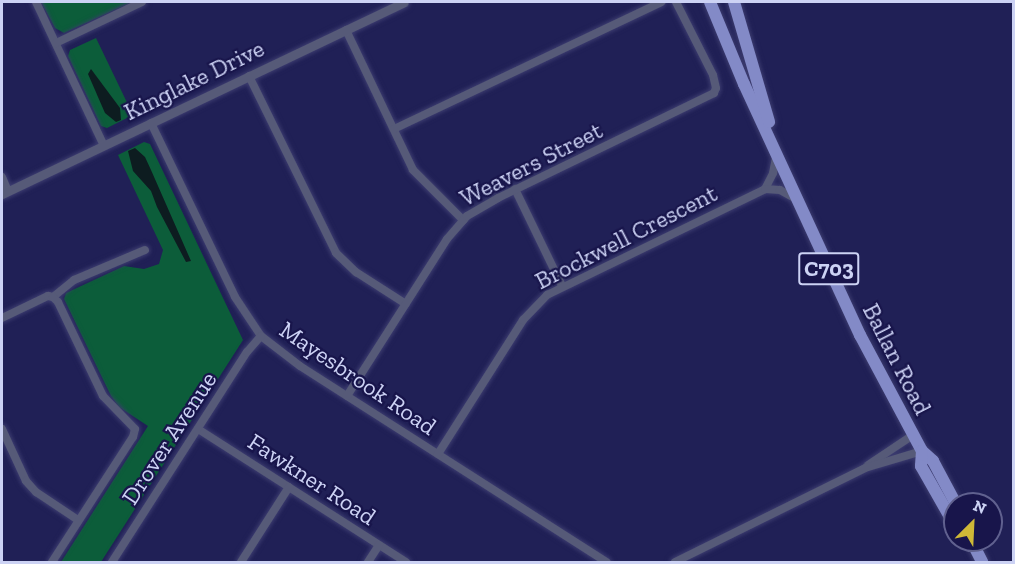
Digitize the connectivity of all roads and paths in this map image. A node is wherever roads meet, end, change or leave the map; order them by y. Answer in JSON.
{"nodes":[{"id":1,"x":36,"y":2,"type":"edge"},
{"id":2,"x":142,"y":2,"type":"edge"},
{"id":3,"x":401,"y":2,"type":"edge"},
{"id":4,"x":661,"y":2,"type":"edge"},
{"id":5,"x":676,"y":2,"type":"edge"},
{"id":6,"x":710,"y":2,"type":"edge"},
{"id":7,"x":734,"y":2,"type":"edge"},
{"id":8,"x":346,"y":30,"type":"junction"},
{"id":9,"x":56,"y":43,"type":"junction"},
{"id":10,"x":249,"y":76,"type":"junction"},
{"id":11,"x":151,"y":123,"type":"junction"},
{"id":12,"x":394,"y":129,"type":"junction"},
{"id":13,"x":104,"y":146,"type":"junction"},
{"id":14,"x":777,"y":156,"type":"junction"},
{"id":15,"x":2,"y":177,"type":"edge"},
{"id":16,"x":515,"y":189,"type":"junction"},
{"id":17,"x":765,"y":189,"type":"junction"},
{"id":18,"x":5,"y":193,"type":"edge"},
{"id":19,"x":798,"y":200,"type":"junction"},
{"id":20,"x":463,"y":220,"type":"junction"},
{"id":21,"x":145,"y":250,"type":"dead end"},
{"id":22,"x":562,"y":286,"type":"junction"},
{"id":23,"x":53,"y":297,"type":"junction"},
{"id":24,"x":406,"y":304,"type":"junction"},
{"id":25,"x":2,"y":318,"type":"edge"},
{"id":26,"x":261,"y":336,"type":"junction"},
{"id":27,"x":347,"y":396,"type":"junction"},
{"id":28,"x":2,"y":429,"type":"edge"},
{"id":29,"x":198,"y":429,"type":"junction"},
{"id":30,"x":913,"y":435,"type":"junction"},
{"id":31,"x":921,"y":451,"type":"junction"},
{"id":32,"x":438,"y":454,"type":"junction"},
{"id":33,"x":865,"y":468,"type":"junction"},
{"id":34,"x":289,"y":487,"type":"junction"},
{"id":35,"x":950,"y":492,"type":"edge"},
{"id":36,"x":943,"y":505,"type":"edge"},
{"id":37,"x":78,"y":520,"type":"junction"},
{"id":38,"x":379,"y":545,"type":"junction"},
{"id":39,"x":52,"y":562,"type":"edge"},
{"id":40,"x":112,"y":562,"type":"edge"},
{"id":41,"x":241,"y":562,"type":"edge"},
{"id":42,"x":368,"y":562,"type":"edge"},
{"id":43,"x":406,"y":562,"type":"edge"},
{"id":44,"x":607,"y":562,"type":"edge"},
{"id":45,"x":675,"y":562,"type":"edge"}],
"edges":[{"from":1,"to":9,"type":"street"},
{"from":2,"to":9,"type":"street"},
{"from":3,"to":8,"type":"street","name":"Kinglake Drive"},
{"from":4,"to":12,"type":"street"},
{"from":5,"to":16,"type":"street","name":"Weavers Street"},
{"from":6,"to":14,"type":"main road","name":"Ballan Road","number":"C703"},
{"from":7,"to":14,"type":"main road","name":"Ballan Road","number":"C703"},
{"from":8,"to":10,"type":"street","name":"Kinglake Drive"},
{"from":8,"to":12,"type":"street"},
{"from":9,"to":13,"type":"street"},
{"from":10,"to":11,"type":"street","name":"Kinglake Drive"},
{"from":10,"to":24,"type":"street"},
{"from":11,"to":13,"type":"street","name":"Kinglake Drive"},
{"from":11,"to":26,"type":"street","name":"Mayesbrook Road"},
{"from":12,"to":20,"type":"street"},
{"from":13,"to":18,"type":"street","name":"Kinglake Drive"},
{"from":14,"to":17,"type":"street"},
{"from":14,"to":19,"type":"main road","name":"Ballan Road","number":"C703"},
{"from":15,"to":18,"type":"street"},
{"from":16,"to":20,"type":"street","name":"Weavers Street"},
{"from":16,"to":22,"type":"street"},
{"from":17,"to":19,"type":"street"},
{"from":17,"to":22,"type":"street","name":"Brockwell Crescent"},
{"from":19,"to":30,"type":"main road","name":"Ballan Road","number":"C703"},
{"from":20,"to":24,"type":"street","name":"Weavers Street"},
{"from":21,"to":23,"type":"street"},
{"from":22,"to":32,"type":"street","name":"Brockwell Crescent"},
{"from":23,"to":25,"type":"street"},
{"from":23,"to":37,"type":"street"},
{"from":24,"to":27,"type":"street","name":"Weavers Street"},
{"from":26,"to":27,"type":"street","name":"Mayesbrook Road"},
{"from":26,"to":29,"type":"street","name":"Drover Avenue"},
{"from":27,"to":32,"type":"street","name":"Mayesbrook Road"},
{"from":28,"to":37,"type":"street"},
{"from":29,"to":34,"type":"street","name":"Fawkner Road"},
{"from":29,"to":40,"type":"street","name":"Drover Avenue"},
{"from":30,"to":31,"type":"main road","name":"Ballan Road","number":"C703"},
{"from":30,"to":33,"type":"street"},
{"from":31,"to":33,"type":"street"},
{"from":31,"to":35,"type":"main road","name":"Ballan Road","number":"C703"},
{"from":31,"to":36,"type":"main road","name":"Ballan Road","number":"C703"},
{"from":32,"to":44,"type":"street","name":"Mayesbrook Road"},
{"from":33,"to":45,"type":"street"},
{"from":34,"to":38,"type":"street","name":"Fawkner Road"},
{"from":34,"to":41,"type":"street"},
{"from":37,"to":39,"type":"street"},
{"from":38,"to":42,"type":"street"},
{"from":38,"to":43,"type":"street","name":"Fawkner Road"}]}
